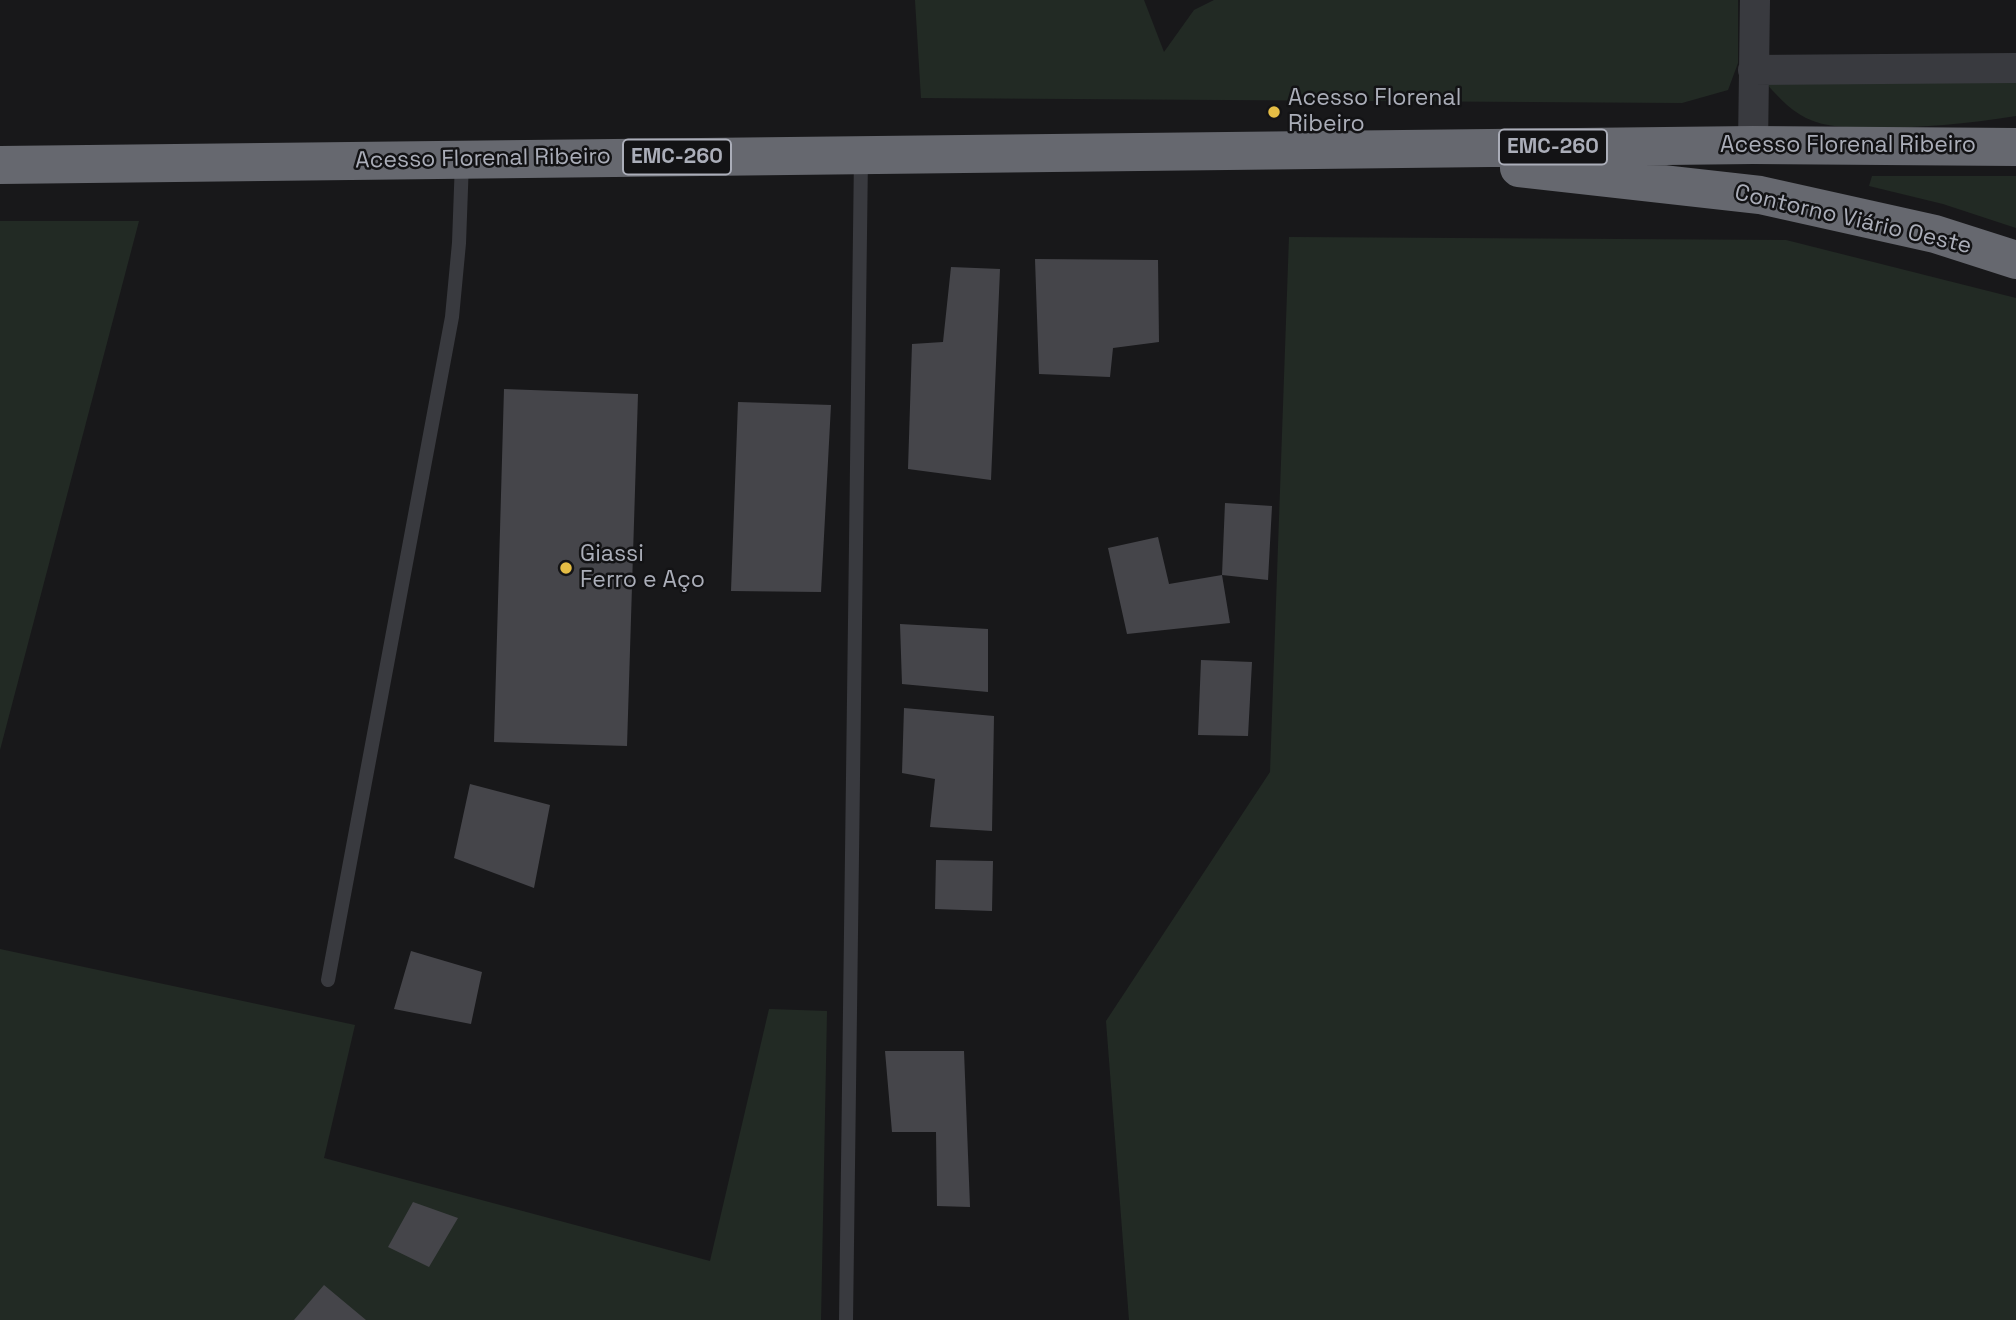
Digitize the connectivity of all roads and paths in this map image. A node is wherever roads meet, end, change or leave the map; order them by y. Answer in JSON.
{"nodes":[{"id":1,"x":1755,"y":0,"type":"edge"},
{"id":2,"x":2016,"y":68,"type":"edge"},
{"id":3,"x":1753,"y":69,"type":"junction"},
{"id":4,"x":1752,"y":145,"type":"junction"},
{"id":5,"x":2016,"y":147,"type":"edge"},
{"id":6,"x":1354,"y":149,"type":"junction"},
{"id":7,"x":861,"y":155,"type":"junction"},
{"id":8,"x":462,"y":159,"type":"junction"},
{"id":9,"x":0,"y":165,"type":"edge"},
{"id":10,"x":2016,"y":260,"type":"edge"},
{"id":11,"x":328,"y":980,"type":"dead end"},
{"id":12,"x":846,"y":1320,"type":"edge"}],
"edges":[{"from":1,"to":3,"type":"street"},
{"from":2,"to":3,"type":"street"},
{"from":3,"to":4,"type":"street"},
{"from":4,"to":5,"type":"highway","name":"Acesso Florenal Ribeiro","number":"EMC-260"},
{"from":4,"to":6,"type":"highway","name":"Acesso Florenal Ribeiro","number":"EMC-260"},
{"from":6,"to":7,"type":"highway","name":"Acesso Florenal Ribeiro","number":"EMC-260"},
{"from":6,"to":10,"type":"highway","name":"Contorno Viário Oeste"},
{"from":7,"to":8,"type":"highway","name":"Acesso Florenal Ribeiro","number":"EMC-260"},
{"from":7,"to":12,"type":"lane"},
{"from":8,"to":9,"type":"highway","name":"Acesso Florenal Ribeiro","number":"EMC-260"},
{"from":8,"to":11,"type":"lane"}]}
